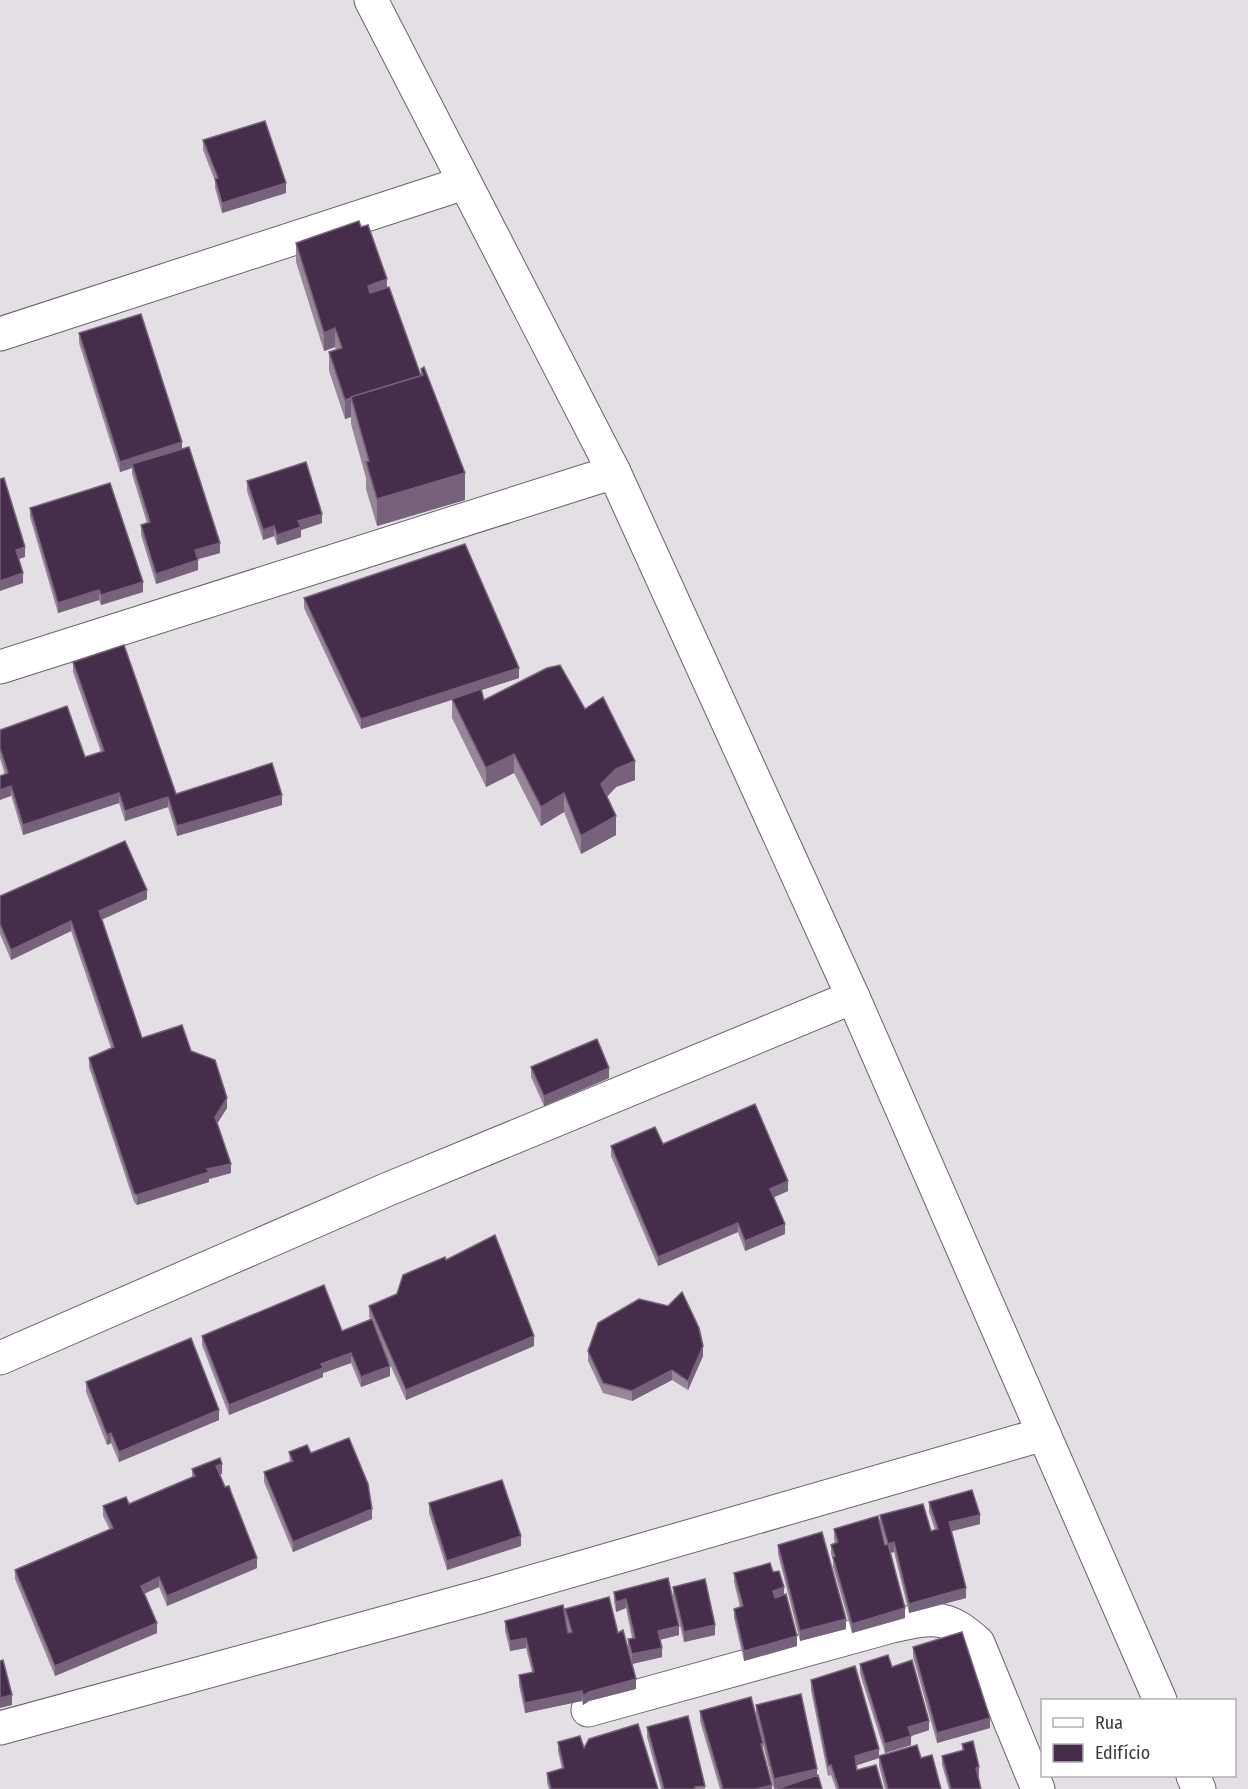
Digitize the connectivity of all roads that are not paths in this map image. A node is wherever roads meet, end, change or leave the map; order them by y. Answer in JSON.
{"nodes":[{"id":1,"x":371,"y":0,"type":"edge"},
{"id":2,"x":464,"y":183,"type":"junction"},
{"id":3,"x":0,"y":334,"type":"edge"},
{"id":4,"x":614,"y":472,"type":"junction"},
{"id":5,"x":0,"y":667,"type":"edge"},
{"id":6,"x":854,"y":997,"type":"junction"},
{"id":7,"x":0,"y":1358,"type":"edge"},
{"id":8,"x":1044,"y":1434,"type":"junction"},
{"id":9,"x":1159,"y":1699,"type":"edge"},
{"id":10,"x":588,"y":1710,"type":"dead end"},
{"id":11,"x":0,"y":1728,"type":"edge"},
{"id":12,"x":1038,"y":1789,"type":"edge"}],
"edges":[{"from":1,"to":2,"type":"street"},
{"from":2,"to":3,"type":"street"},
{"from":2,"to":4,"type":"street"},
{"from":4,"to":5,"type":"street"},
{"from":4,"to":6,"type":"street"},
{"from":6,"to":7,"type":"street"},
{"from":6,"to":8,"type":"street"},
{"from":8,"to":9,"type":"street"},
{"from":8,"to":11,"type":"street"},
{"from":10,"to":12,"type":"street"}]}
